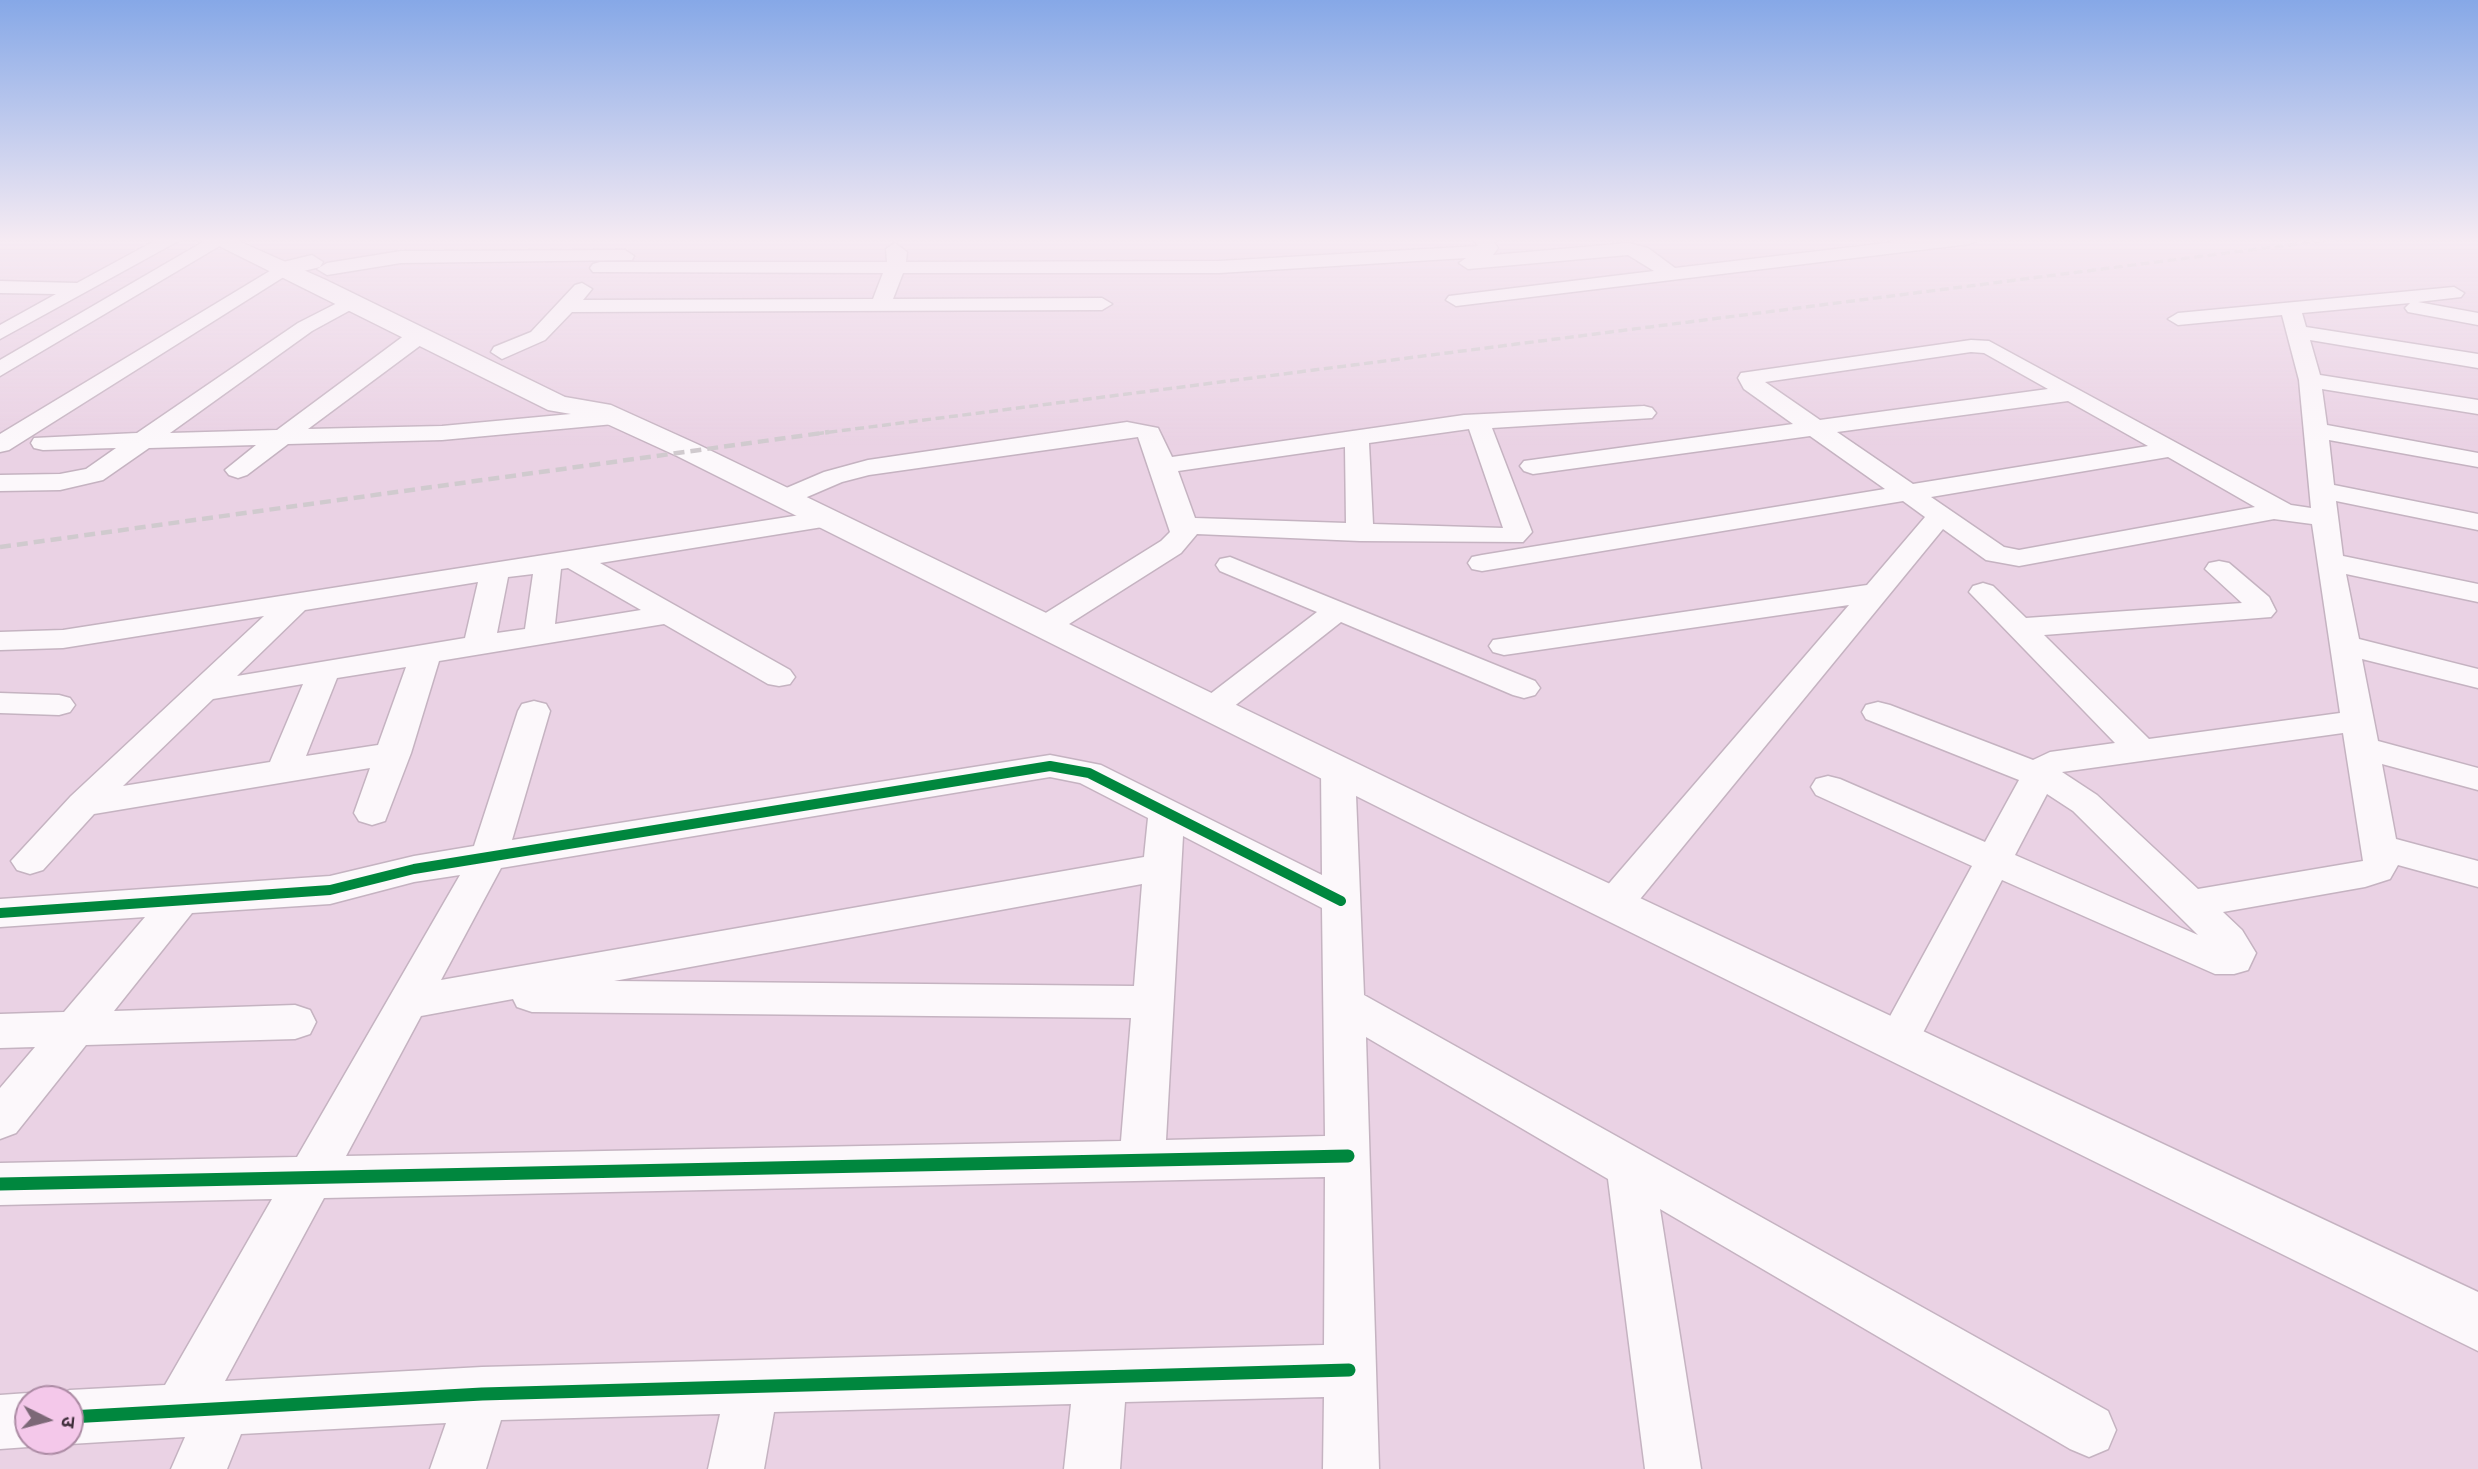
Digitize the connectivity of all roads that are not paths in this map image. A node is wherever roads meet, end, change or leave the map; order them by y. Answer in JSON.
{"nodes":[{"id":1,"x":47,"y":308,"type":"edge"},
{"id":2,"x":103,"y":308,"type":"edge"},
{"id":3,"x":223,"y":308,"type":"edge"},
{"id":4,"x":341,"y":308,"type":"edge"},
{"id":5,"x":358,"y":308,"type":"edge"},
{"id":6,"x":409,"y":308,"type":"edge"},
{"id":7,"x":565,"y":308,"type":"edge"},
{"id":8,"x":2342,"y":308,"type":"edge"},
{"id":9,"x":2414,"y":308,"type":"edge"},
{"id":10,"x":2178,"y":319,"type":"dead end"},
{"id":11,"x":2478,"y":319,"type":"edge"},
{"id":12,"x":2293,"y":320,"type":"junction"},
{"id":13,"x":0,"y":333,"type":"edge"},
{"id":14,"x":418,"y":337,"type":"junction"},
{"id":15,"x":502,"y":352,"type":"junction"},
{"id":16,"x":2478,"y":361,"type":"edge"},
{"id":17,"x":0,"y":369,"type":"edge"},
{"id":18,"x":548,"y":373,"type":"dead end"},
{"id":19,"x":2309,"y":380,"type":"junction"},
{"id":20,"x":572,"y":383,"type":"dead end"},
{"id":21,"x":2073,"y":393,"type":"junction"},
{"id":22,"x":2478,"y":407,"type":"edge"},
{"id":23,"x":1644,"y":413,"type":"dead end"},
{"id":24,"x":608,"y":414,"type":"junction"},
{"id":25,"x":1478,"y":421,"type":"junction"},
{"id":26,"x":1812,"y":426,"type":"junction"},
{"id":27,"x":2315,"y":430,"type":"junction"},
{"id":28,"x":281,"y":436,"type":"junction"},
{"id":29,"x":1357,"y":438,"type":"junction"},
{"id":30,"x":146,"y":440,"type":"junction"},
{"id":31,"x":43,"y":443,"type":"dead end"},
{"id":32,"x":0,"y":445,"type":"edge"},
{"id":33,"x":2174,"y":449,"type":"junction"},
{"id":34,"x":2478,"y":460,"type":"edge"},
{"id":35,"x":1163,"y":466,"type":"junction"},
{"id":36,"x":1533,"y":466,"type":"dead end"},
{"id":37,"x":238,"y":470,"type":"dead end"},
{"id":38,"x":0,"y":483,"type":"edge"},
{"id":39,"x":1904,"y":491,"type":"junction"},
{"id":40,"x":786,"y":498,"type":"junction"},
{"id":41,"x":2322,"y":504,"type":"junction"},
{"id":42,"x":2282,"y":511,"type":"junction"},
{"id":43,"x":1940,"y":516,"type":"junction"},
{"id":44,"x":827,"y":519,"type":"junction"},
{"id":45,"x":2478,"y":522,"type":"edge"},
{"id":46,"x":1184,"y":526,"type":"junction"},
{"id":47,"x":1360,"y":533,"type":"junction"},
{"id":48,"x":561,"y":562,"type":"junction"},
{"id":49,"x":2330,"y":562,"type":"junction"},
{"id":50,"x":1482,"y":563,"type":"dead end"},
{"id":51,"x":1230,"y":565,"type":"dead end"},
{"id":52,"x":2219,"y":569,"type":"dead end"},
{"id":53,"x":495,"y":572,"type":"junction"},
{"id":54,"x":1876,"y":592,"type":"junction"},
{"id":55,"x":1983,"y":592,"type":"dead end"},
{"id":56,"x":2478,"y":593,"type":"edge"},
{"id":57,"x":296,"y":602,"type":"junction"},
{"id":58,"x":1338,"y":610,"type":"junction"},
{"id":59,"x":669,"y":614,"type":"junction"},
{"id":60,"x":1047,"y":625,"type":"junction"},
{"id":61,"x":2019,"y":628,"type":"junction"},
{"id":62,"x":539,"y":636,"type":"junction"},
{"id":63,"x":0,"y":641,"type":"edge"},
{"id":64,"x":2345,"y":645,"type":"junction"},
{"id":65,"x":479,"y":646,"type":"junction"},
{"id":66,"x":1504,"y":646,"type":"dead end"},
{"id":67,"x":426,"y":654,"type":"junction"},
{"id":68,"x":324,"y":671,"type":"junction"},
{"id":69,"x":779,"y":677,"type":"dead end"},
{"id":70,"x":2478,"y":679,"type":"edge"},
{"id":71,"x":1524,"y":688,"type":"dead end"},
{"id":72,"x":202,"y":691,"type":"junction"},
{"id":73,"x":0,"y":704,"type":"edge"},
{"id":74,"x":58,"y":705,"type":"dead end"},
{"id":75,"x":1212,"y":708,"type":"junction"},
{"id":76,"x":534,"y":711,"type":"dead end"},
{"id":77,"x":1878,"y":712,"type":"dead end"},
{"id":78,"x":2360,"y":734,"type":"junction"},
{"id":79,"x":2141,"y":750,"type":"junction"},
{"id":80,"x":394,"y":753,"type":"junction"},
{"id":81,"x":1338,"y":770,"type":"junction"},
{"id":82,"x":283,"y":771,"type":"junction"},
{"id":83,"x":2039,"y":775,"type":"junction"},
{"id":84,"x":2478,"y":779,"type":"edge"},
{"id":85,"x":1828,"y":787,"type":"dead end"},
{"id":86,"x":83,"y":804,"type":"junction"},
{"id":87,"x":1166,"y":812,"type":"junction"},
{"id":88,"x":372,"y":813,"type":"dead end"},
{"id":89,"x":2380,"y":847,"type":"junction"},
{"id":90,"x":489,"y":856,"type":"junction"},
{"id":91,"x":1994,"y":858,"type":"junction"},
{"id":92,"x":30,"y":861,"type":"dead end"},
{"id":93,"x":1162,"y":867,"type":"junction"},
{"id":94,"x":2478,"y":874,"type":"edge"},
{"id":95,"x":180,"y":900,"type":"junction"},
{"id":96,"x":1341,"y":901,"type":"junction"},
{"id":97,"x":2191,"y":904,"type":"junction"},
{"id":98,"x":1613,"y":905,"type":"junction"},
{"id":99,"x":0,"y":913,"type":"edge"},
{"id":100,"x":453,"y":995,"type":"junction"},
{"id":101,"x":410,"y":1002,"type":"junction"},
{"id":102,"x":1153,"y":1002,"type":"junction"},
{"id":103,"x":1343,"y":1003,"type":"junction"},
{"id":104,"x":295,"y":1022,"type":"dead end"},
{"id":105,"x":76,"y":1027,"type":"junction"},
{"id":106,"x":0,"y":1031,"type":"edge"},
{"id":107,"x":1897,"y":1042,"type":"junction"},
{"id":108,"x":0,"y":1120,"type":"edge"},
{"id":109,"x":1348,"y":1156,"type":"junction"},
{"id":110,"x":1142,"y":1160,"type":"junction"},
{"id":111,"x":1630,"y":1168,"type":"junction"},
{"id":112,"x":313,"y":1178,"type":"junction"},
{"id":113,"x":0,"y":1184,"type":"edge"},
{"id":114,"x":2478,"y":1322,"type":"edge"},
{"id":115,"x":1349,"y":1370,"type":"junction"},
{"id":116,"x":1100,"y":1377,"type":"junction"},
{"id":117,"x":753,"y":1386,"type":"junction"},
{"id":118,"x":482,"y":1394,"type":"junction"},
{"id":119,"x":203,"y":1410,"type":"junction"},
{"id":120,"x":84,"y":1417,"type":"edge"},
{"id":121,"x":2089,"y":1430,"type":"dead end"},
{"id":122,"x":199,"y":1469,"type":"edge"},
{"id":123,"x":458,"y":1469,"type":"edge"},
{"id":124,"x":736,"y":1469,"type":"edge"},
{"id":125,"x":1092,"y":1469,"type":"edge"},
{"id":126,"x":1351,"y":1469,"type":"edge"},
{"id":127,"x":1673,"y":1469,"type":"edge"}],
"edges":[{"from":1,"to":13,"type":"street"},
{"from":2,"to":17,"type":"street"},
{"from":3,"to":32,"type":"street"},
{"from":4,"to":30,"type":"street"},
{"from":5,"to":14,"type":"main road"},
{"from":6,"to":15,"type":"main road"},
{"from":7,"to":15,"type":"street"},
{"from":8,"to":12,"type":"street"},
{"from":9,"to":11,"type":"street"},
{"from":10,"to":12,"type":"street"},
{"from":12,"to":16,"type":"street"},
{"from":12,"to":19,"type":"street"},
{"from":14,"to":24,"type":"main road"},
{"from":14,"to":28,"type":"street"},
{"from":15,"to":18,"type":"main road"},
{"from":19,"to":22,"type":"street"},
{"from":19,"to":27,"type":"street"},
{"from":20,"to":24,"type":"main road"},
{"from":21,"to":26,"type":"street"},
{"from":21,"to":26,"type":"street"},
{"from":21,"to":33,"type":"street"},
{"from":23,"to":25,"type":"street"},
{"from":24,"to":28,"type":"street"},
{"from":24,"to":40,"type":"main road"},
{"from":25,"to":29,"type":"street"},
{"from":25,"to":47,"type":"street"},
{"from":26,"to":36,"type":"street"},
{"from":26,"to":39,"type":"street"},
{"from":27,"to":34,"type":"street"},
{"from":27,"to":41,"type":"street"},
{"from":28,"to":30,"type":"street"},
{"from":28,"to":37,"type":"street"},
{"from":29,"to":35,"type":"street"},
{"from":29,"to":47,"type":"street"},
{"from":30,"to":31,"type":"street"},
{"from":30,"to":38,"type":"street"},
{"from":33,"to":39,"type":"street"},
{"from":33,"to":42,"type":"street"},
{"from":35,"to":40,"type":"street"},
{"from":35,"to":46,"type":"street"},
{"from":39,"to":43,"type":"street"},
{"from":39,"to":50,"type":"street"},
{"from":40,"to":44,"type":"main road"},
{"from":41,"to":42,"type":"street"},
{"from":41,"to":45,"type":"street"},
{"from":41,"to":49,"type":"street"},
{"from":42,"to":43,"type":"street"},
{"from":43,"to":54,"type":"street"},
{"from":44,"to":48,"type":"street"},
{"from":44,"to":60,"type":"main road"},
{"from":46,"to":47,"type":"street"},
{"from":46,"to":60,"type":"street"},
{"from":48,"to":53,"type":"street"},
{"from":48,"to":59,"type":"street"},
{"from":48,"to":62,"type":"street"},
{"from":49,"to":56,"type":"street"},
{"from":49,"to":64,"type":"street"},
{"from":51,"to":58,"type":"street"},
{"from":52,"to":61,"type":"street"},
{"from":53,"to":57,"type":"street"},
{"from":53,"to":65,"type":"street"},
{"from":54,"to":66,"type":"street"},
{"from":54,"to":98,"type":"street"},
{"from":55,"to":61,"type":"street"},
{"from":57,"to":63,"type":"street"},
{"from":57,"to":72,"type":"street"},
{"from":58,"to":71,"type":"street"},
{"from":58,"to":75,"type":"street"},
{"from":59,"to":62,"type":"street"},
{"from":59,"to":69,"type":"street"},
{"from":60,"to":75,"type":"main road"},
{"from":61,"to":79,"type":"street"},
{"from":62,"to":65,"type":"street"},
{"from":64,"to":70,"type":"street"},
{"from":64,"to":78,"type":"street"},
{"from":65,"to":67,"type":"street"},
{"from":67,"to":68,"type":"street"},
{"from":67,"to":80,"type":"street"},
{"from":68,"to":72,"type":"street"},
{"from":68,"to":82,"type":"street"},
{"from":72,"to":86,"type":"street"},
{"from":73,"to":74,"type":"street"},
{"from":75,"to":81,"type":"main road"},
{"from":76,"to":90,"type":"street"},
{"from":77,"to":83,"type":"street"},
{"from":78,"to":79,"type":"street"},
{"from":78,"to":84,"type":"street"},
{"from":78,"to":89,"type":"street"},
{"from":79,"to":83,"type":"street"},
{"from":80,"to":82,"type":"street"},
{"from":80,"to":88,"type":"street"},
{"from":81,"to":96,"type":"street"},
{"from":81,"to":98,"type":"main road"},
{"from":82,"to":86,"type":"street"},
{"from":83,"to":91,"type":"street"},
{"from":83,"to":97,"type":"street"},
{"from":85,"to":91,"type":"street"},
{"from":86,"to":92,"type":"street"},
{"from":87,"to":90,"type":"street"},
{"from":87,"to":93,"type":"street"},
{"from":87,"to":96,"type":"street"},
{"from":89,"to":94,"type":"street"},
{"from":89,"to":97,"type":"street"},
{"from":90,"to":95,"type":"street"},
{"from":90,"to":101,"type":"street"},
{"from":91,"to":97,"type":"street"},
{"from":91,"to":107,"type":"street"},
{"from":93,"to":100,"type":"street"},
{"from":93,"to":102,"type":"street"},
{"from":95,"to":99,"type":"street"},
{"from":95,"to":105,"type":"street"},
{"from":96,"to":103,"type":"street"},
{"from":98,"to":107,"type":"main road"},
{"from":100,"to":101,"type":"street"},
{"from":100,"to":102,"type":"street"},
{"from":101,"to":112,"type":"street"},
{"from":102,"to":110,"type":"street"},
{"from":103,"to":109,"type":"street"},
{"from":103,"to":111,"type":"street"},
{"from":104,"to":105,"type":"street"},
{"from":105,"to":106,"type":"street"},
{"from":105,"to":108,"type":"street"},
{"from":107,"to":114,"type":"main road"},
{"from":109,"to":110,"type":"street"},
{"from":109,"to":115,"type":"street"},
{"from":110,"to":112,"type":"street"},
{"from":111,"to":121,"type":"street"},
{"from":111,"to":127,"type":"street"},
{"from":112,"to":113,"type":"street"},
{"from":112,"to":119,"type":"street"},
{"from":115,"to":116,"type":"street"},
{"from":115,"to":126,"type":"street"},
{"from":116,"to":117,"type":"street"},
{"from":116,"to":125,"type":"street"},
{"from":117,"to":118,"type":"street"},
{"from":117,"to":124,"type":"street"},
{"from":118,"to":119,"type":"street"},
{"from":118,"to":123,"type":"street"},
{"from":119,"to":120,"type":"street"},
{"from":119,"to":122,"type":"street"}]}
